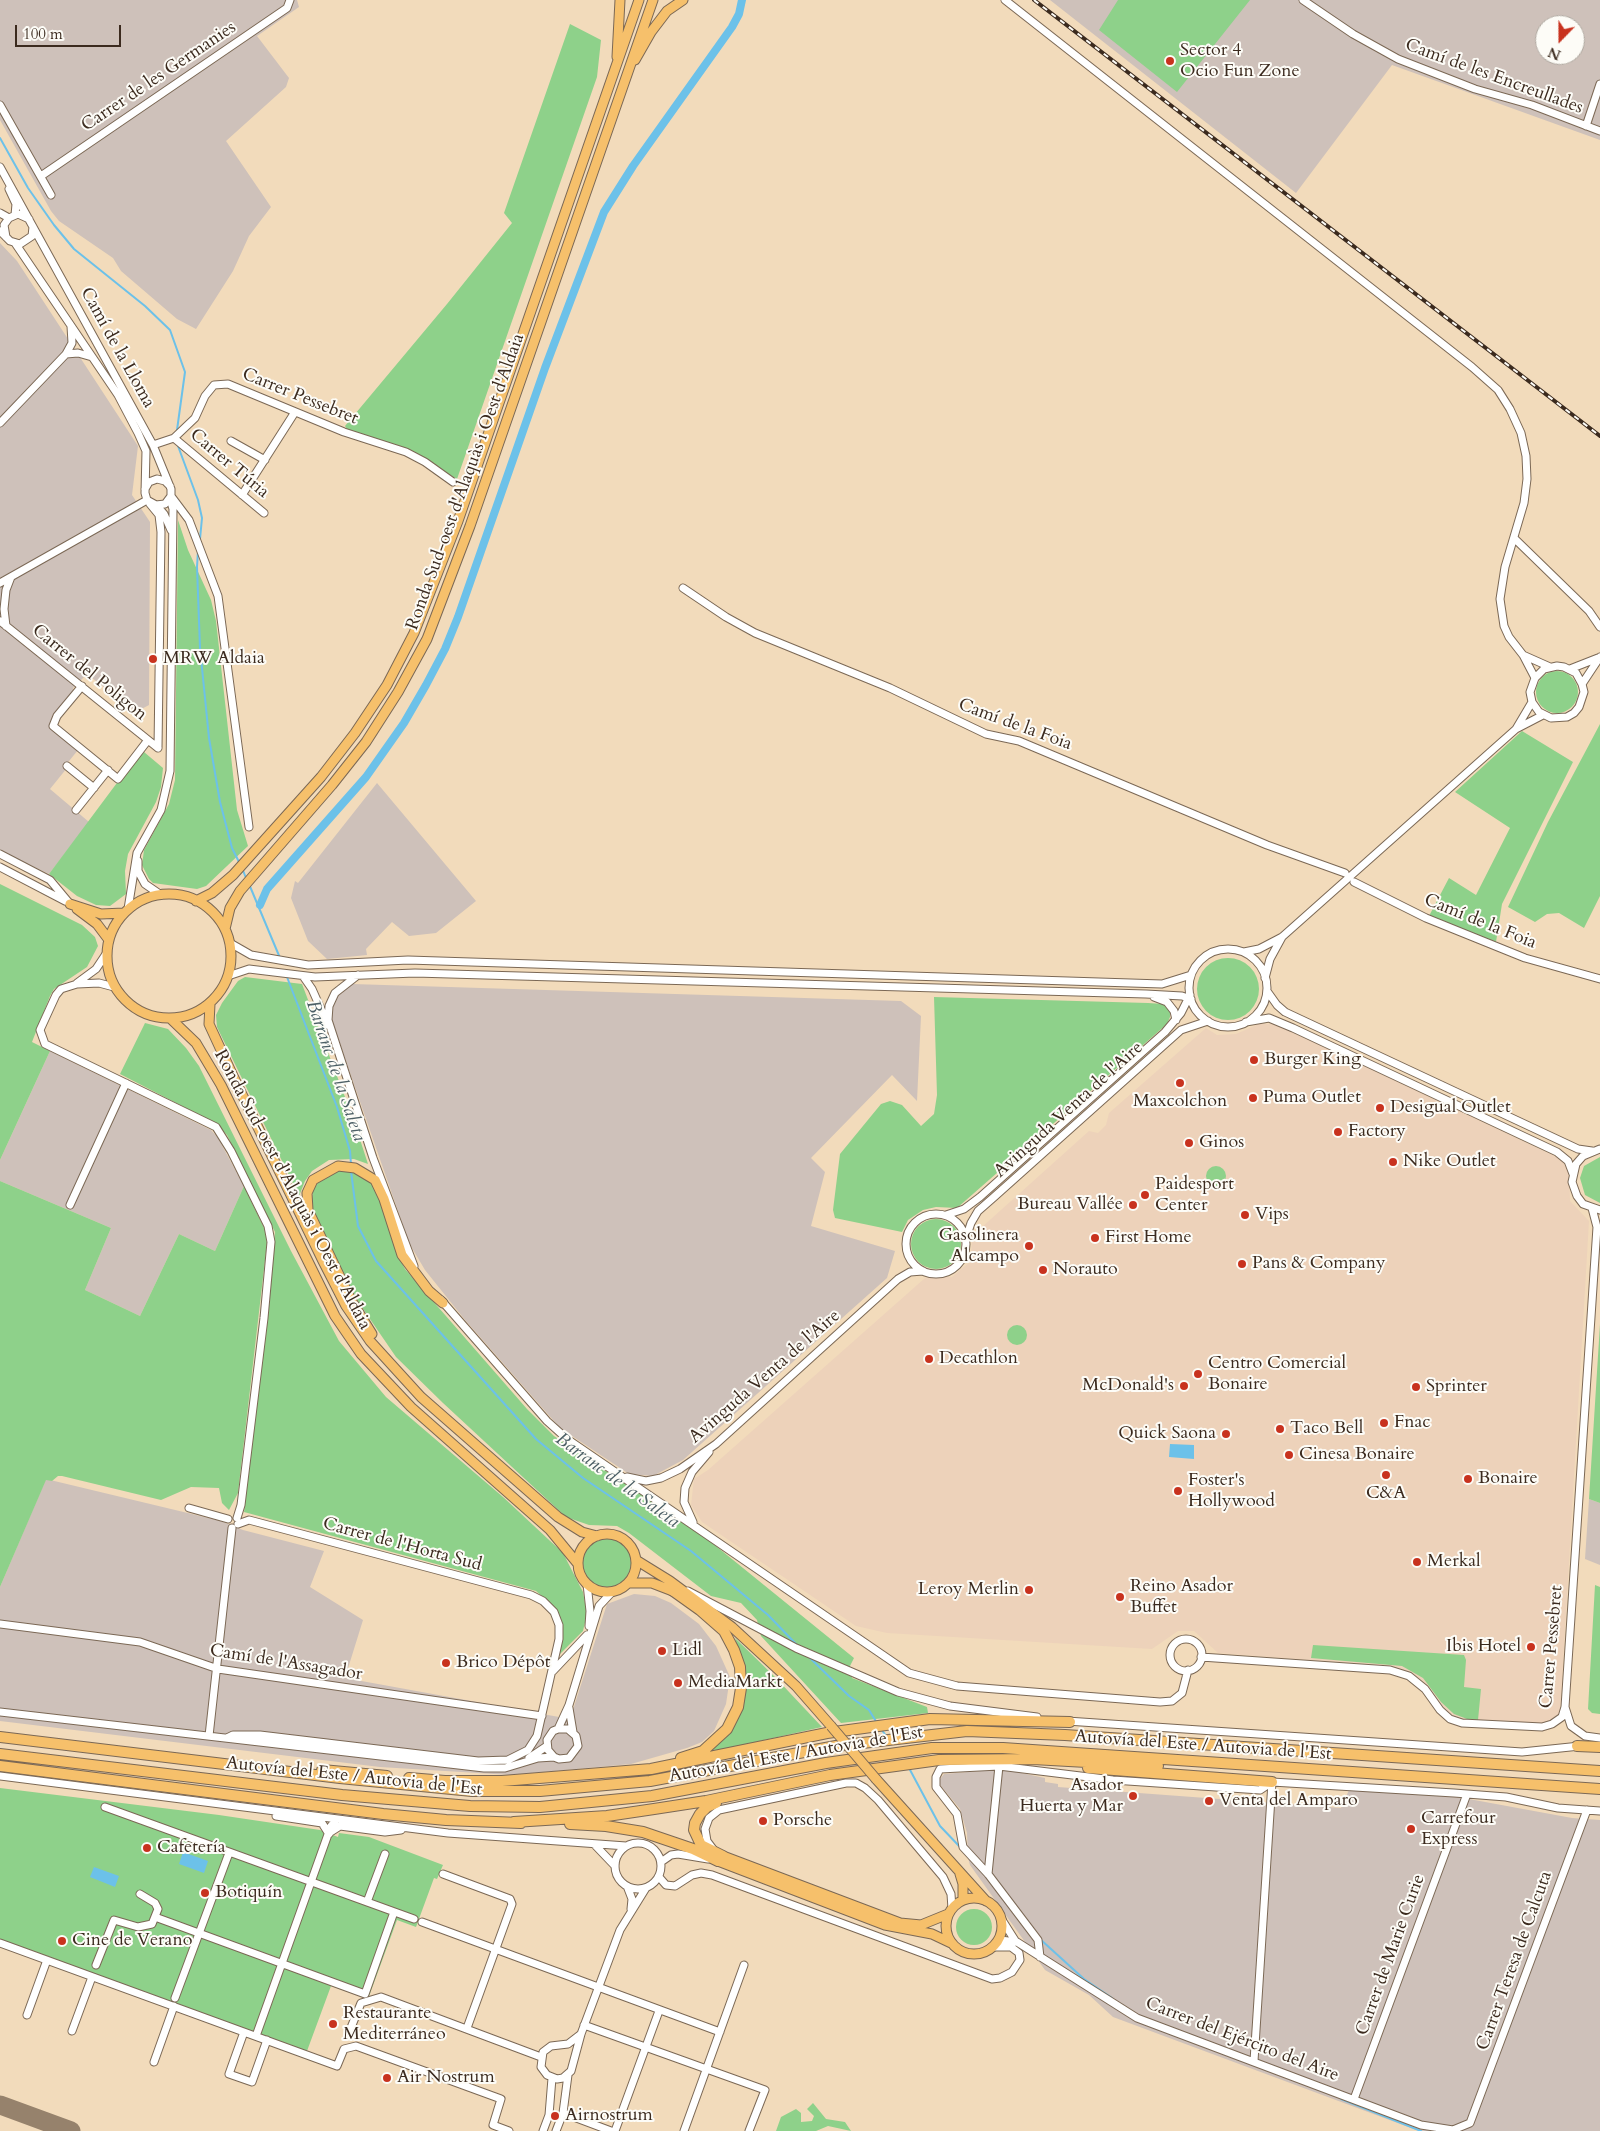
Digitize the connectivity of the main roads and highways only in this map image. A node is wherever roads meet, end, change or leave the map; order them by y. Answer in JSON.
{"nodes":[{"id":1,"x":620,"y":0,"type":"edge"},
{"id":2,"x":639,"y":0,"type":"edge"},
{"id":3,"x":653,"y":0,"type":"edge"},
{"id":4,"x":683,"y":0,"type":"edge"},
{"id":5,"x":617,"y":62,"type":"junction"},
{"id":6,"x":630,"y":66,"type":"junction"},
{"id":7,"x":196,"y":901,"type":"junction"},
{"id":8,"x":126,"y":911,"type":"junction"},
{"id":9,"x":225,"y":929,"type":"junction"},
{"id":10,"x":108,"y":940,"type":"junction"},
{"id":11,"x":210,"y":1004,"type":"junction"},
{"id":12,"x":171,"y":1019,"type":"junction"},
{"id":13,"x":443,"y":1303,"type":"road end"},
{"id":14,"x":376,"y":1350,"type":"junction"},
{"id":15,"x":597,"y":1536,"type":"junction"},
{"id":16,"x":636,"y":1560,"type":"junction"},
{"id":17,"x":578,"y":1564,"type":"junction"},
{"id":18,"x":628,"y":1583,"type":"junction"},
{"id":19,"x":671,"y":1586,"type":"junction"},
{"id":20,"x":1070,"y":1722,"type":"road end"},
{"id":21,"x":829,"y":1730,"type":"junction"},
{"id":22,"x":0,"y":1737,"type":"edge"},
{"id":23,"x":1600,"y":1745,"type":"edge"},
{"id":24,"x":1577,"y":1746,"type":"road end"},
{"id":25,"x":0,"y":1754,"type":"edge"},
{"id":26,"x":975,"y":1759,"type":"junction"},
{"id":27,"x":0,"y":1766,"type":"edge"},
{"id":28,"x":1274,"y":1768,"type":"junction"},
{"id":29,"x":641,"y":1769,"type":"junction"},
{"id":30,"x":284,"y":1771,"type":"junction"},
{"id":31,"x":1600,"y":1771,"type":"edge"},
{"id":32,"x":1272,"y":1782,"type":"road end"},
{"id":33,"x":794,"y":1783,"type":"junction"},
{"id":34,"x":1600,"y":1789,"type":"edge"},
{"id":35,"x":514,"y":1822,"type":"junction"},
{"id":36,"x":721,"y":1859,"type":"junction"},
{"id":37,"x":960,"y":1871,"type":"junction"},
{"id":38,"x":963,"y":1900,"type":"junction"},
{"id":39,"x":986,"y":1901,"type":"junction"},
{"id":40,"x":950,"y":1911,"type":"junction"},
{"id":41,"x":951,"y":1943,"type":"junction"}],
"edges":[{"from":1,"to":5,"type":"main road"},
{"from":2,"to":5,"type":"main road","name":"Ronda Sud-oest d'Alaquàs i Oest d'Aldaia"},
{"from":3,"to":6,"type":"main road","name":"Ronda Sud-oest d'Alaquàs i Oest d'Aldaia"},
{"from":4,"to":6,"type":"main road"},
{"from":5,"to":7,"type":"main road","name":"Ronda Sud-oest d'Alaquàs i Oest d'Aldaia"},
{"from":6,"to":9,"type":"main road","name":"Ronda Sud-oest d'Alaquàs i Oest d'Aldaia"},
{"from":7,"to":8,"type":"main road"},
{"from":7,"to":9,"type":"main road"},
{"from":8,"to":10,"type":"main road"},
{"from":8,"to":10,"type":"main road"},
{"from":9,"to":11,"type":"main road"},
{"from":10,"to":12,"type":"main road"},
{"from":11,"to":12,"type":"main road"},
{"from":11,"to":14,"type":"main road","name":"Ronda Sud-oest d'Alaquàs i Oest d'Aldaia"},
{"from":12,"to":17,"type":"main road","name":"Ronda Sud-oest d'Alaquàs i Oest d'Aldaia"},
{"from":13,"to":14,"type":"main road"},
{"from":14,"to":15,"type":"main road","name":"Ronda Sud-oest d'Alaquàs i Oest d'Aldaia"},
{"from":15,"to":16,"type":"main road"},
{"from":15,"to":17,"type":"main road"},
{"from":16,"to":18,"type":"main road"},
{"from":16,"to":19,"type":"main road"},
{"from":17,"to":18,"type":"main road"},
{"from":18,"to":19,"type":"main road"},
{"from":19,"to":21,"type":"main road"},
{"from":19,"to":29,"type":"highway"},
{"from":20,"to":21,"type":"highway"},
{"from":21,"to":29,"type":"highway"},
{"from":21,"to":37,"type":"main road","bridge":true},
{"from":22,"to":30,"type":"highway","name":"Autovía del Este / Autovia de l'Est"},
{"from":23,"to":24,"type":"highway"},
{"from":25,"to":28,"type":"highway","name":"Autovía del Este / Autovia de l'Est"},
{"from":26,"to":28,"type":"highway"},
{"from":26,"to":32,"type":"highway"},
{"from":26,"to":33,"type":"highway"},
{"from":27,"to":35,"type":"highway"},
{"from":28,"to":34,"type":"highway","name":"Autovía del Este / Autovia de l'Est"},
{"from":29,"to":30,"type":"highway"},
{"from":30,"to":31,"type":"highway","name":"Autovía del Este / Autovia de l'Est"},
{"from":33,"to":35,"type":"highway"},
{"from":33,"to":36,"type":"highway"},
{"from":35,"to":36,"type":"highway"},
{"from":36,"to":40,"type":"main road"},
{"from":36,"to":41,"type":"main road"},
{"from":37,"to":38,"type":"main road"},
{"from":37,"to":39,"type":"main road"},
{"from":38,"to":39,"type":"main road"},
{"from":38,"to":40,"type":"main road"},
{"from":39,"to":41,"type":"main road"},
{"from":40,"to":41,"type":"main road"}]}
